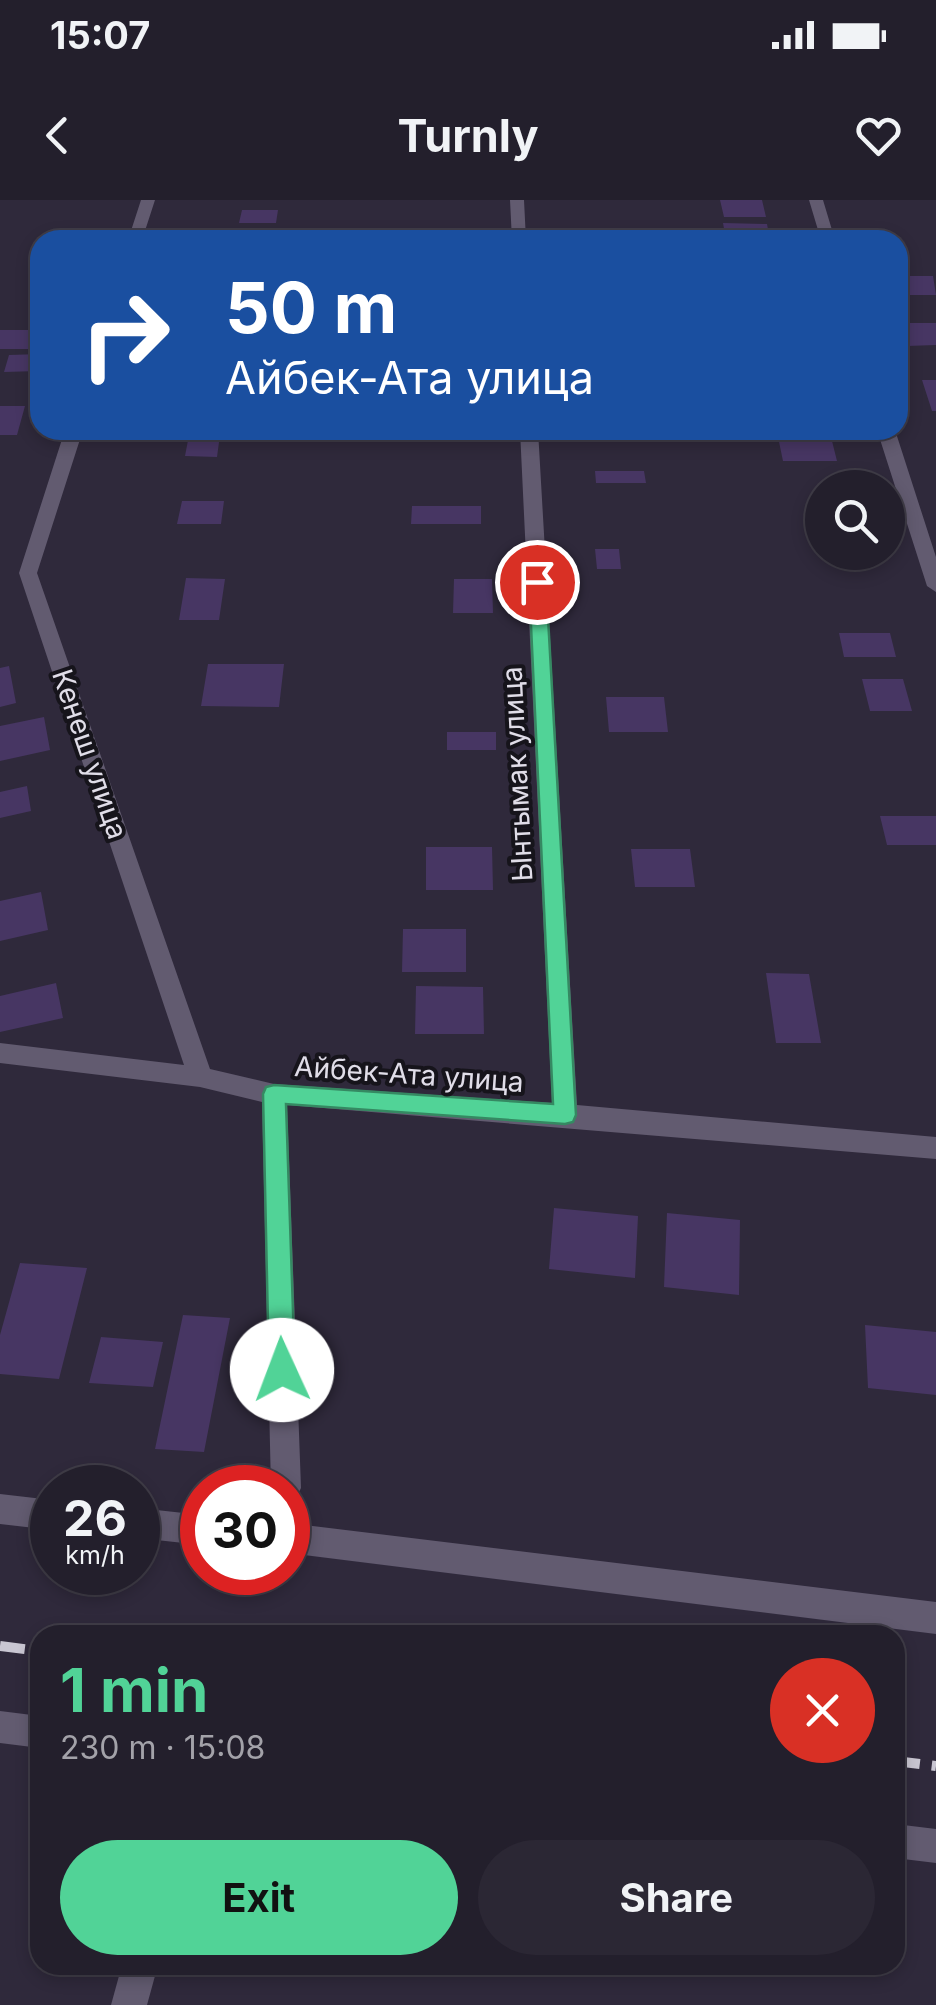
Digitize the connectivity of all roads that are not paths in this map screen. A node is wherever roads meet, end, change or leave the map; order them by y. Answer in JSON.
{"nodes":[{"id":1,"x":148,"y":200,"type":"edge"},
{"id":2,"x":517,"y":200,"type":"edge"},
{"id":3,"x":816,"y":200,"type":"edge"},
{"id":4,"x":138,"y":230,"type":"edge"},
{"id":5,"x":518,"y":230,"type":"edge"},
{"id":6,"x":825,"y":230,"type":"edge"},
{"id":7,"x":71,"y":440,"type":"edge"},
{"id":8,"x":530,"y":440,"type":"edge"},
{"id":9,"x":889,"y":440,"type":"edge"},
{"id":10,"x":936,"y":586,"type":"edge"},
{"id":11,"x":0,"y":1053,"type":"edge"},
{"id":12,"x":200,"y":1077,"type":"junction"},
{"id":13,"x":274,"y":1094,"type":"junction"},
{"id":14,"x":565,"y":1115,"type":"junction"},
{"id":15,"x":936,"y":1148,"type":"edge"},
{"id":16,"x":285,"y":1465,"type":"edge"},
{"id":17,"x":0,"y":1509,"type":"edge"},
{"id":18,"x":30,"y":1512,"type":"edge"},
{"id":19,"x":310,"y":1541,"type":"edge"},
{"id":20,"x":936,"y":1618,"type":"edge"},
{"id":21,"x":0,"y":1727,"type":"edge"},
{"id":22,"x":30,"y":1731,"type":"edge"},
{"id":23,"x":905,"y":1841,"type":"edge"},
{"id":24,"x":936,"y":1846,"type":"edge"},
{"id":25,"x":137,"y":1975,"type":"edge"},
{"id":26,"x":129,"y":2005,"type":"edge"}],
"edges":[{"from":1,"to":4,"type":"street"},
{"from":2,"to":5,"type":"street"},
{"from":3,"to":6,"type":"street"},
{"from":7,"to":12,"type":"street","name":"Кенеш улица"},
{"from":8,"to":14,"type":"street","name":"Ынтымак улица"},
{"from":9,"to":10,"type":"street"},
{"from":11,"to":12,"type":"street","name":"Айбек-Ата улица"},
{"from":12,"to":13,"type":"street","name":"Айбек-Ата улица"},
{"from":13,"to":14,"type":"street","name":"Айбек-Ата улица"},
{"from":13,"to":16,"type":"street"},
{"from":14,"to":15,"type":"street","name":"Айбек-Ата улица"},
{"from":17,"to":18,"type":"street"},
{"from":19,"to":20,"type":"street"},
{"from":21,"to":22,"type":"street"},
{"from":23,"to":24,"type":"street"},
{"from":25,"to":26,"type":"street"}]}
